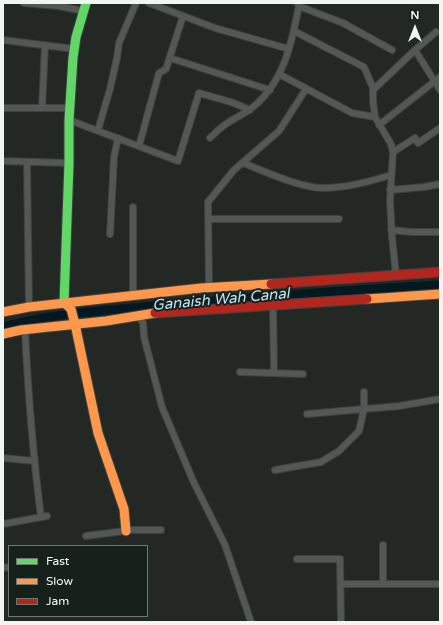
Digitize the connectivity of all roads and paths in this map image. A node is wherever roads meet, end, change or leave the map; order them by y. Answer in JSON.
{"nodes":[{"id":1,"x":24,"y":3,"type":"edge"},
{"id":2,"x":35,"y":3,"type":"edge"},
{"id":3,"x":136,"y":3,"type":"edge"},
{"id":4,"x":149,"y":3,"type":"edge"},
{"id":5,"x":297,"y":4,"type":"edge"},
{"id":6,"x":84,"y":7,"type":"edge"},
{"id":7,"x":184,"y":16,"type":"junction"},
{"id":8,"x":294,"y":31,"type":"junction"},
{"id":9,"x":436,"y":32,"type":"dead end"},
{"id":10,"x":3,"y":40,"type":"edge"},
{"id":11,"x":45,"y":45,"type":"junction"},
{"id":12,"x":74,"y":49,"type":"junction"},
{"id":13,"x":289,"y":49,"type":"junction"},
{"id":14,"x":392,"y":50,"type":"dead end"},
{"id":15,"x":415,"y":50,"type":"junction"},
{"id":16,"x":170,"y":58,"type":"junction"},
{"id":17,"x":279,"y":74,"type":"junction"},
{"id":18,"x":440,"y":77,"type":"edge"},
{"id":19,"x":434,"y":82,"type":"junction"},
{"id":20,"x":306,"y":89,"type":"junction"},
{"id":21,"x":270,"y":90,"type":"junction"},
{"id":22,"x":373,"y":90,"type":"junction"},
{"id":23,"x":440,"y":90,"type":"edge"},
{"id":24,"x":3,"y":108,"type":"edge"},
{"id":25,"x":42,"y":108,"type":"junction"},
{"id":26,"x":70,"y":108,"type":"junction"},
{"id":27,"x":250,"y":110,"type":"junction"},
{"id":28,"x":375,"y":116,"type":"junction"},
{"id":29,"x":69,"y":120,"type":"junction"},
{"id":30,"x":379,"y":125,"type":"junction"},
{"id":31,"x":440,"y":128,"type":"edge"},
{"id":32,"x":98,"y":130,"type":"junction"},
{"id":33,"x":118,"y":138,"type":"junction"},
{"id":34,"x":210,"y":138,"type":"dead end"},
{"id":35,"x":139,"y":146,"type":"junction"},
{"id":36,"x":393,"y":152,"type":"junction"},
{"id":37,"x":3,"y":161,"type":"edge"},
{"id":38,"x":27,"y":162,"type":"junction"},
{"id":39,"x":69,"y":163,"type":"junction"},
{"id":40,"x":243,"y":163,"type":"junction"},
{"id":41,"x":391,"y":175,"type":"junction"},
{"id":42,"x":440,"y":184,"type":"edge"},
{"id":43,"x":390,"y":190,"type":"junction"},
{"id":44,"x":133,"y":207,"type":"dead end"},
{"id":45,"x":208,"y":219,"type":"junction"},
{"id":46,"x":339,"y":219,"type":"dead end"},
{"id":47,"x":391,"y":230,"type":"junction"},
{"id":48,"x":440,"y":232,"type":"edge"},
{"id":49,"x":110,"y":234,"type":"dead end"},
{"id":50,"x":440,"y":272,"type":"edge"},
{"id":51,"x":396,"y":275,"type":"junction"},
{"id":52,"x":209,"y":288,"type":"junction"},
{"id":53,"x":440,"y":294,"type":"edge"},
{"id":54,"x":133,"y":296,"type":"junction"},
{"id":55,"x":273,"y":304,"type":"junction"},
{"id":56,"x":67,"y":306,"type":"junction"},
{"id":57,"x":29,"y":307,"type":"junction"},
{"id":58,"x":3,"y":312,"type":"edge"},
{"id":59,"x":139,"y":317,"type":"junction"},
{"id":60,"x":75,"y":323,"type":"junction"},
{"id":61,"x":25,"y":330,"type":"junction"},
{"id":62,"x":3,"y":334,"type":"edge"},
{"id":63,"x":240,"y":372,"type":"dead end"},
{"id":64,"x":274,"y":373,"type":"junction"},
{"id":65,"x":303,"y":374,"type":"dead end"},
{"id":66,"x":364,"y":392,"type":"dead end"},
{"id":67,"x":440,"y":399,"type":"edge"},
{"id":68,"x":364,"y":409,"type":"junction"},
{"id":69,"x":307,"y":414,"type":"dead end"},
{"id":70,"x":3,"y":458,"type":"edge"},
{"id":71,"x":35,"y":461,"type":"junction"},
{"id":72,"x":275,"y":470,"type":"dead end"},
{"id":73,"x":3,"y":524,"type":"edge"},
{"id":74,"x":161,"y":530,"type":"dead end"},
{"id":75,"x":126,"y":531,"type":"junction"},
{"id":76,"x":86,"y":536,"type":"dead end"},
{"id":77,"x":383,"y":545,"type":"dead end"},
{"id":78,"x":297,"y":559,"type":"dead end"},
{"id":79,"x":341,"y":584,"type":"junction"},
{"id":80,"x":383,"y":584,"type":"junction"},
{"id":81,"x":440,"y":584,"type":"edge"},
{"id":82,"x":251,"y":622,"type":"edge"},
{"id":83,"x":341,"y":622,"type":"edge"}],
"edges":[{"from":1,"to":2,"type":"street"},
{"from":2,"to":6,"type":"street"},
{"from":3,"to":32,"type":"street"},
{"from":4,"to":7,"type":"street"},
{"from":5,"to":8,"type":"street"},
{"from":5,"to":14,"type":"street"},
{"from":6,"to":12,"type":"street"},
{"from":7,"to":13,"type":"street"},
{"from":7,"to":16,"type":"street"},
{"from":8,"to":13,"type":"street"},
{"from":8,"to":22,"type":"street"},
{"from":9,"to":15,"type":"street"},
{"from":10,"to":11,"type":"street"},
{"from":11,"to":12,"type":"street"},
{"from":11,"to":25,"type":"street"},
{"from":12,"to":26,"type":"street"},
{"from":13,"to":17,"type":"street"},
{"from":15,"to":19,"type":"street"},
{"from":15,"to":22,"type":"street"},
{"from":16,"to":21,"type":"street"},
{"from":16,"to":35,"type":"street"},
{"from":17,"to":20,"type":"street"},
{"from":17,"to":21,"type":"street"},
{"from":18,"to":19,"type":"street"},
{"from":19,"to":23,"type":"street"},
{"from":19,"to":30,"type":"street"},
{"from":20,"to":28,"type":"street"},
{"from":20,"to":40,"type":"street"},
{"from":21,"to":27,"type":"street"},
{"from":22,"to":28,"type":"street"},
{"from":24,"to":25,"type":"street"},
{"from":25,"to":26,"type":"street"},
{"from":26,"to":29,"type":"street"},
{"from":27,"to":34,"type":"street"},
{"from":27,"to":35,"type":"street"},
{"from":28,"to":30,"type":"street"},
{"from":29,"to":32,"type":"street"},
{"from":29,"to":39,"type":"street"},
{"from":30,"to":36,"type":"street"},
{"from":31,"to":36,"type":"street"},
{"from":32,"to":33,"type":"street"},
{"from":33,"to":35,"type":"street"},
{"from":33,"to":49,"type":"street"},
{"from":36,"to":41,"type":"street"},
{"from":37,"to":38,"type":"street"},
{"from":38,"to":39,"type":"street"},
{"from":38,"to":57,"type":"street"},
{"from":39,"to":56,"type":"street"},
{"from":40,"to":41,"type":"street"},
{"from":40,"to":45,"type":"street"},
{"from":41,"to":43,"type":"street"},
{"from":42,"to":43,"type":"street"},
{"from":43,"to":47,"type":"street"},
{"from":44,"to":54,"type":"street"},
{"from":45,"to":46,"type":"street"},
{"from":45,"to":52,"type":"street"},
{"from":47,"to":48,"type":"street"},
{"from":47,"to":51,"type":"street"},
{"from":50,"to":51,"type":"street"},
{"from":51,"to":52,"type":"street"},
{"from":52,"to":54,"type":"street"},
{"from":53,"to":55,"type":"street"},
{"from":54,"to":56,"type":"street"},
{"from":55,"to":59,"type":"street"},
{"from":55,"to":64,"type":"street"},
{"from":56,"to":57,"type":"street"},
{"from":56,"to":60,"type":"street"},
{"from":57,"to":58,"type":"street"},
{"from":59,"to":60,"type":"street"},
{"from":59,"to":82,"type":"street"},
{"from":60,"to":61,"type":"street"},
{"from":60,"to":75,"type":"street"},
{"from":61,"to":62,"type":"street"},
{"from":61,"to":71,"type":"street"},
{"from":63,"to":64,"type":"street"},
{"from":64,"to":65,"type":"street"},
{"from":66,"to":68,"type":"street"},
{"from":67,"to":68,"type":"street"},
{"from":68,"to":69,"type":"street"},
{"from":68,"to":72,"type":"street"},
{"from":70,"to":71,"type":"street"},
{"from":71,"to":73,"type":"street"},
{"from":74,"to":75,"type":"street"},
{"from":75,"to":76,"type":"street"},
{"from":77,"to":80,"type":"street"},
{"from":78,"to":79,"type":"street"},
{"from":79,"to":80,"type":"street"},
{"from":79,"to":83,"type":"street"},
{"from":80,"to":81,"type":"street"}]}
